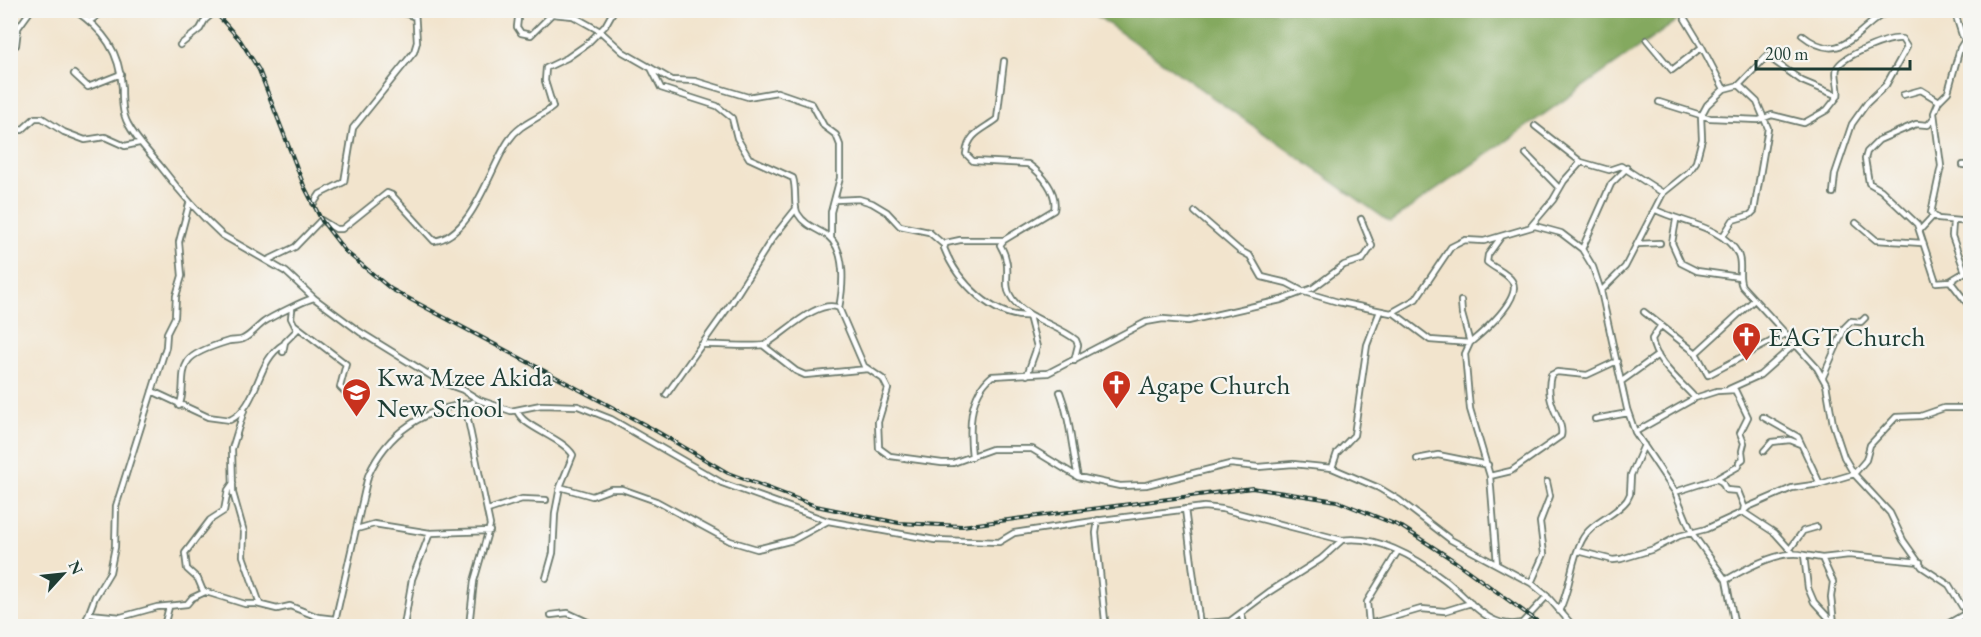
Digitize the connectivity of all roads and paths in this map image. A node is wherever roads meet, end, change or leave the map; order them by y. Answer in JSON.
{"nodes":[{"id":1,"x":31,"y":10,"type":"edge"},
{"id":2,"x":74,"y":10,"type":"edge"},
{"id":3,"x":105,"y":10,"type":"edge"},
{"id":4,"x":217,"y":10,"type":"edge"},
{"id":5,"x":397,"y":10,"type":"edge"},
{"id":6,"x":415,"y":10,"type":"edge"},
{"id":7,"x":519,"y":10,"type":"edge"},
{"id":8,"x":614,"y":10,"type":"edge"},
{"id":9,"x":1890,"y":10,"type":"edge"},
{"id":10,"x":1954,"y":10,"type":"edge"},
{"id":11,"x":415,"y":17,"type":"junction"},
{"id":12,"x":1685,"y":19,"type":"dead end"},
{"id":13,"x":90,"y":21,"type":"junction"},
{"id":14,"x":600,"y":31,"type":"junction"},
{"id":15,"x":1971,"y":32,"type":"edge"},
{"id":16,"x":1802,"y":35,"type":"dead end"},
{"id":17,"x":1647,"y":40,"type":"dead end"},
{"id":18,"x":1965,"y":41,"type":"junction"},
{"id":19,"x":16,"y":45,"type":"dead end"},
{"id":20,"x":180,"y":45,"type":"dead end"},
{"id":21,"x":1971,"y":46,"type":"edge"},
{"id":22,"x":1702,"y":47,"type":"junction"},
{"id":23,"x":1004,"y":61,"type":"dead end"},
{"id":24,"x":650,"y":67,"type":"junction"},
{"id":25,"x":74,"y":74,"type":"dead end"},
{"id":26,"x":121,"y":74,"type":"junction"},
{"id":27,"x":1739,"y":85,"type":"junction"},
{"id":28,"x":1724,"y":89,"type":"junction"},
{"id":29,"x":1838,"y":96,"type":"junction"},
{"id":30,"x":1903,"y":96,"type":"dead end"},
{"id":31,"x":1939,"y":101,"type":"junction"},
{"id":32,"x":1659,"y":102,"type":"dead end"},
{"id":33,"x":1701,"y":116,"type":"junction"},
{"id":34,"x":1765,"y":118,"type":"junction"},
{"id":35,"x":1933,"y":119,"type":"junction"},
{"id":36,"x":1535,"y":126,"type":"dead end"},
{"id":37,"x":10,"y":128,"type":"edge"},
{"id":38,"x":139,"y":143,"type":"junction"},
{"id":39,"x":1526,"y":154,"type":"dead end"},
{"id":40,"x":1581,"y":162,"type":"junction"},
{"id":41,"x":1963,"y":165,"type":"dead end"},
{"id":42,"x":1971,"y":165,"type":"edge"},
{"id":43,"x":1627,"y":168,"type":"junction"},
{"id":44,"x":1559,"y":188,"type":"junction"},
{"id":45,"x":1663,"y":193,"type":"junction"},
{"id":46,"x":1833,"y":193,"type":"dead end"},
{"id":47,"x":836,"y":200,"type":"junction"},
{"id":48,"x":315,"y":202,"type":"dead end"},
{"id":49,"x":189,"y":204,"type":"junction"},
{"id":50,"x":795,"y":210,"type":"junction"},
{"id":51,"x":1656,"y":210,"type":"junction"},
{"id":52,"x":1195,"y":212,"type":"dead end"},
{"id":53,"x":1932,"y":216,"type":"junction"},
{"id":54,"x":1361,"y":219,"type":"dead end"},
{"id":55,"x":1676,"y":220,"type":"junction"},
{"id":56,"x":1953,"y":222,"type":"junction"},
{"id":57,"x":1971,"y":222,"type":"edge"},
{"id":58,"x":1856,"y":223,"type":"dead end"},
{"id":59,"x":1530,"y":226,"type":"junction"},
{"id":60,"x":1920,"y":230,"type":"junction"},
{"id":61,"x":1503,"y":235,"type":"junction"},
{"id":62,"x":1723,"y":236,"type":"junction"},
{"id":63,"x":831,"y":239,"type":"junction"},
{"id":64,"x":1004,"y":240,"type":"junction"},
{"id":65,"x":1660,"y":243,"type":"dead end"},
{"id":66,"x":1922,"y":243,"type":"junction"},
{"id":67,"x":1638,"y":244,"type":"junction"},
{"id":68,"x":944,"y":245,"type":"junction"},
{"id":69,"x":1582,"y":249,"type":"junction"},
{"id":70,"x":268,"y":260,"type":"junction"},
{"id":71,"x":1968,"y":271,"type":"edge"},
{"id":72,"x":1739,"y":277,"type":"junction"},
{"id":73,"x":1950,"y":281,"type":"junction"},
{"id":74,"x":1601,"y":291,"type":"junction"},
{"id":75,"x":1304,"y":292,"type":"junction"},
{"id":76,"x":314,"y":298,"type":"junction"},
{"id":77,"x":1461,"y":301,"type":"dead end"},
{"id":78,"x":1753,"y":301,"type":"junction"},
{"id":79,"x":1971,"y":307,"type":"edge"},
{"id":80,"x":294,"y":308,"type":"junction"},
{"id":81,"x":839,"y":308,"type":"junction"},
{"id":82,"x":1380,"y":311,"type":"junction"},
{"id":83,"x":1644,"y":312,"type":"dead end"},
{"id":84,"x":1394,"y":313,"type":"junction"},
{"id":85,"x":1031,"y":316,"type":"junction"},
{"id":86,"x":1865,"y":318,"type":"dead end"},
{"id":87,"x":295,"y":325,"type":"junction"},
{"id":88,"x":1661,"y":325,"type":"junction"},
{"id":89,"x":1785,"y":333,"type":"junction"},
{"id":90,"x":1470,"y":343,"type":"junction"},
{"id":91,"x":284,"y":344,"type":"junction"},
{"id":92,"x":1795,"y":344,"type":"junction"},
{"id":93,"x":701,"y":345,"type":"junction"},
{"id":94,"x":764,"y":346,"type":"junction"},
{"id":95,"x":283,"y":351,"type":"dead end"},
{"id":96,"x":1696,"y":353,"type":"junction"},
{"id":97,"x":1658,"y":355,"type":"junction"},
{"id":98,"x":1074,"y":361,"type":"junction"},
{"id":99,"x":1617,"y":361,"type":"junction"},
{"id":100,"x":868,"y":369,"type":"junction"},
{"id":101,"x":1970,"y":374,"type":"edge"},
{"id":102,"x":1026,"y":375,"type":"junction"},
{"id":103,"x":1823,"y":377,"type":"junction"},
{"id":104,"x":1971,"y":380,"type":"edge"},
{"id":105,"x":1622,"y":381,"type":"junction"},
{"id":106,"x":1728,"y":389,"type":"junction"},
{"id":107,"x":152,"y":391,"type":"junction"},
{"id":108,"x":1060,"y":392,"type":"dead end"},
{"id":109,"x":348,"y":394,"type":"dead end"},
{"id":110,"x":666,"y":395,"type":"dead end"},
{"id":111,"x":1695,"y":398,"type":"junction"},
{"id":112,"x":479,"y":400,"type":"junction"},
{"id":113,"x":472,"y":403,"type":"junction"},
{"id":114,"x":180,"y":406,"type":"junction"},
{"id":115,"x":1971,"y":408,"type":"edge"},
{"id":116,"x":244,"y":410,"type":"junction"},
{"id":117,"x":517,"y":410,"type":"junction"},
{"id":118,"x":1628,"y":413,"type":"junction"},
{"id":119,"x":1763,"y":417,"type":"dead end"},
{"id":120,"x":1595,"y":419,"type":"dead end"},
{"id":121,"x":1635,"y":432,"type":"junction"},
{"id":122,"x":1800,"y":444,"type":"junction"},
{"id":123,"x":1644,"y":445,"type":"junction"},
{"id":124,"x":1764,"y":451,"type":"dead end"},
{"id":125,"x":972,"y":458,"type":"junction"},
{"id":126,"x":1417,"y":459,"type":"dead end"},
{"id":127,"x":1488,"y":465,"type":"junction"},
{"id":128,"x":1332,"y":468,"type":"junction"},
{"id":129,"x":1854,"y":474,"type":"junction"},
{"id":130,"x":1490,"y":476,"type":"junction"},
{"id":131,"x":1078,"y":477,"type":"junction"},
{"id":132,"x":1716,"y":478,"type":"junction"},
{"id":133,"x":233,"y":483,"type":"junction"},
{"id":134,"x":1547,"y":483,"type":"dead end"},
{"id":135,"x":1820,"y":484,"type":"junction"},
{"id":136,"x":560,"y":487,"type":"junction"},
{"id":137,"x":1675,"y":492,"type":"junction"},
{"id":138,"x":546,"y":500,"type":"dead end"},
{"id":139,"x":1185,"y":509,"type":"junction"},
{"id":140,"x":488,"y":510,"type":"junction"},
{"id":141,"x":1743,"y":512,"type":"junction"},
{"id":142,"x":1098,"y":520,"type":"junction"},
{"id":143,"x":828,"y":521,"type":"junction"},
{"id":144,"x":1817,"y":527,"type":"dead end"},
{"id":145,"x":357,"y":529,"type":"junction"},
{"id":146,"x":489,"y":531,"type":"junction"},
{"id":147,"x":430,"y":532,"type":"junction"},
{"id":148,"x":1692,"y":533,"type":"junction"},
{"id":149,"x":1342,"y":540,"type":"junction"},
{"id":150,"x":1791,"y":550,"type":"junction"},
{"id":151,"x":1398,"y":551,"type":"junction"},
{"id":152,"x":1578,"y":551,"type":"junction"},
{"id":153,"x":1804,"y":555,"type":"junction"},
{"id":154,"x":1822,"y":558,"type":"junction"},
{"id":155,"x":1920,"y":562,"type":"junction"},
{"id":156,"x":1497,"y":564,"type":"junction"},
{"id":157,"x":546,"y":578,"type":"dead end"},
{"id":158,"x":1726,"y":580,"type":"junction"},
{"id":159,"x":1531,"y":583,"type":"junction"},
{"id":160,"x":205,"y":592,"type":"junction"},
{"id":161,"x":1547,"y":596,"type":"junction"},
{"id":162,"x":1471,"y":603,"type":"junction"},
{"id":163,"x":260,"y":604,"type":"junction"},
{"id":164,"x":169,"y":607,"type":"junction"},
{"id":165,"x":1559,"y":611,"type":"junction"},
{"id":166,"x":1968,"y":612,"type":"edge"},
{"id":167,"x":1241,"y":613,"type":"junction"},
{"id":168,"x":89,"y":614,"type":"junction"},
{"id":169,"x":551,"y":615,"type":"dead end"},
{"id":170,"x":335,"y":619,"type":"junction"},
{"id":171,"x":1105,"y":621,"type":"dead end"},
{"id":172,"x":1230,"y":621,"type":"junction"},
{"id":173,"x":1242,"y":621,"type":"junction"},
{"id":174,"x":1369,"y":624,"type":"junction"},
{"id":175,"x":1952,"y":624,"type":"edge"},
{"id":176,"x":1521,"y":625,"type":"edge"},
{"id":177,"x":1835,"y":625,"type":"edge"},
{"id":178,"x":1200,"y":626,"type":"edge"},
{"id":179,"x":84,"y":627,"type":"edge"},
{"id":180,"x":164,"y":627,"type":"edge"},
{"id":181,"x":334,"y":627,"type":"edge"},
{"id":182,"x":404,"y":627,"type":"edge"},
{"id":183,"x":469,"y":627,"type":"edge"},
{"id":184,"x":596,"y":627,"type":"edge"},
{"id":185,"x":1173,"y":627,"type":"edge"},
{"id":186,"x":1245,"y":627,"type":"edge"},
{"id":187,"x":1362,"y":627,"type":"edge"},
{"id":188,"x":1574,"y":627,"type":"edge"},
{"id":189,"x":1735,"y":627,"type":"edge"},
{"id":190,"x":1944,"y":627,"type":"edge"}],
"edges":[{"from":1,"to":19,"type":"street"},
{"from":2,"to":13,"type":"street"},
{"from":3,"to":13,"type":"street"},
{"from":4,"to":20,"type":"street"},
{"from":5,"to":11,"type":"street"},
{"from":6,"to":11,"type":"street"},
{"from":7,"to":14,"type":"street"},
{"from":8,"to":14,"type":"street"},
{"from":9,"to":16,"type":"street"},
{"from":10,"to":18,"type":"street"},
{"from":11,"to":48,"type":"street"},
{"from":12,"to":22,"type":"street"},
{"from":13,"to":26,"type":"street"},
{"from":14,"to":24,"type":"street"},
{"from":14,"to":70,"type":"street"},
{"from":15,"to":18,"type":"street"},
{"from":17,"to":22,"type":"street"},
{"from":18,"to":21,"type":"street"},
{"from":18,"to":31,"type":"street"},
{"from":22,"to":28,"type":"street"},
{"from":23,"to":64,"type":"street"},
{"from":24,"to":47,"type":"street"},
{"from":24,"to":50,"type":"street"},
{"from":25,"to":26,"type":"street"},
{"from":26,"to":38,"type":"street"},
{"from":27,"to":28,"type":"street"},
{"from":27,"to":29,"type":"street"},
{"from":27,"to":34,"type":"street"},
{"from":28,"to":33,"type":"street"},
{"from":29,"to":34,"type":"street"},
{"from":29,"to":46,"type":"street"},
{"from":30,"to":31,"type":"street"},
{"from":31,"to":35,"type":"street"},
{"from":32,"to":33,"type":"street"},
{"from":33,"to":34,"type":"street"},
{"from":33,"to":45,"type":"street"},
{"from":34,"to":62,"type":"street"},
{"from":35,"to":53,"type":"street"},
{"from":35,"to":60,"type":"street"},
{"from":36,"to":40,"type":"street"},
{"from":37,"to":38,"type":"street"},
{"from":38,"to":49,"type":"street"},
{"from":39,"to":44,"type":"street"},
{"from":40,"to":43,"type":"street"},
{"from":40,"to":44,"type":"street"},
{"from":41,"to":42,"type":"street"},
{"from":43,"to":45,"type":"street"},
{"from":43,"to":69,"type":"street"},
{"from":44,"to":59,"type":"street"},
{"from":45,"to":51,"type":"street"},
{"from":47,"to":63,"type":"street"},
{"from":47,"to":68,"type":"street"},
{"from":49,"to":70,"type":"street"},
{"from":49,"to":107,"type":"street"},
{"from":50,"to":63,"type":"street"},
{"from":50,"to":93,"type":"street"},
{"from":51,"to":55,"type":"street"},
{"from":51,"to":67,"type":"street"},
{"from":52,"to":75,"type":"street"},
{"from":53,"to":56,"type":"street"},
{"from":53,"to":60,"type":"street"},
{"from":54,"to":75,"type":"street"},
{"from":55,"to":62,"type":"street"},
{"from":55,"to":72,"type":"street"},
{"from":56,"to":57,"type":"street"},
{"from":56,"to":71,"type":"street"},
{"from":58,"to":66,"type":"street"},
{"from":59,"to":61,"type":"street"},
{"from":59,"to":69,"type":"street"},
{"from":60,"to":66,"type":"street"},
{"from":61,"to":84,"type":"street"},
{"from":61,"to":90,"type":"street"},
{"from":62,"to":72,"type":"street"},
{"from":63,"to":81,"type":"street"},
{"from":64,"to":68,"type":"street"},
{"from":64,"to":85,"type":"street"},
{"from":65,"to":67,"type":"street"},
{"from":66,"to":73,"type":"street"},
{"from":67,"to":74,"type":"street"},
{"from":68,"to":85,"type":"street"},
{"from":69,"to":74,"type":"street"},
{"from":70,"to":76,"type":"street"},
{"from":71,"to":73,"type":"street"},
{"from":72,"to":78,"type":"street"},
{"from":73,"to":79,"type":"street"},
{"from":74,"to":99,"type":"street"},
{"from":75,"to":82,"type":"street"},
{"from":75,"to":98,"type":"street"},
{"from":76,"to":80,"type":"street"},
{"from":76,"to":112,"type":"street"},
{"from":77,"to":90,"type":"street"},
{"from":78,"to":89,"type":"street"},
{"from":78,"to":96,"type":"street"},
{"from":80,"to":87,"type":"street"},
{"from":80,"to":114,"type":"street"},
{"from":81,"to":94,"type":"street"},
{"from":81,"to":100,"type":"street"},
{"from":82,"to":84,"type":"street"},
{"from":82,"to":128,"type":"street"},
{"from":83,"to":88,"type":"street"},
{"from":84,"to":90,"type":"street"},
{"from":85,"to":98,"type":"street"},
{"from":85,"to":102,"type":"street"},
{"from":86,"to":103,"type":"street"},
{"from":87,"to":91,"type":"street"},
{"from":87,"to":109,"type":"street"},
{"from":88,"to":96,"type":"street"},
{"from":88,"to":97,"type":"street"},
{"from":89,"to":92,"type":"street"},
{"from":89,"to":96,"type":"street"},
{"from":90,"to":127,"type":"street"},
{"from":91,"to":95,"type":"street"},
{"from":91,"to":116,"type":"street"},
{"from":92,"to":103,"type":"street"},
{"from":92,"to":106,"type":"street"},
{"from":93,"to":94,"type":"street"},
{"from":93,"to":110,"type":"street"},
{"from":94,"to":100,"type":"street"},
{"from":97,"to":105,"type":"street"},
{"from":97,"to":111,"type":"street"},
{"from":98,"to":102,"type":"street"},
{"from":99,"to":105,"type":"street"},
{"from":99,"to":130,"type":"street"},
{"from":100,"to":125,"type":"street"},
{"from":101,"to":104,"type":"street"},
{"from":102,"to":125,"type":"street"},
{"from":103,"to":129,"type":"street"},
{"from":105,"to":118,"type":"street"},
{"from":106,"to":111,"type":"street"},
{"from":106,"to":132,"type":"street"},
{"from":107,"to":114,"type":"street"},
{"from":107,"to":168,"type":"street"},
{"from":108,"to":131,"type":"street"},
{"from":111,"to":121,"type":"street"},
{"from":112,"to":113,"type":"street"},
{"from":112,"to":117,"type":"street"},
{"from":113,"to":140,"type":"street"},
{"from":113,"to":145,"type":"street"},
{"from":114,"to":116,"type":"street"},
{"from":115,"to":129,"type":"street"},
{"from":116,"to":133,"type":"street"},
{"from":117,"to":136,"type":"street"},
{"from":117,"to":143,"type":"street"},
{"from":118,"to":120,"type":"street"},
{"from":118,"to":121,"type":"street"},
{"from":119,"to":122,"type":"street"},
{"from":121,"to":123,"type":"street"},
{"from":122,"to":124,"type":"street"},
{"from":122,"to":135,"type":"street"},
{"from":123,"to":137,"type":"street"},
{"from":123,"to":152,"type":"street"},
{"from":125,"to":131,"type":"street"},
{"from":126,"to":127,"type":"street"},
{"from":127,"to":130,"type":"street"},
{"from":128,"to":131,"type":"street"},
{"from":128,"to":156,"type":"street"},
{"from":129,"to":135,"type":"street"},
{"from":129,"to":155,"type":"street"},
{"from":130,"to":156,"type":"street"},
{"from":132,"to":137,"type":"street"},
{"from":132,"to":141,"type":"street"},
{"from":133,"to":160,"type":"street"},
{"from":133,"to":163,"type":"street"},
{"from":134,"to":159,"type":"street"},
{"from":135,"to":141,"type":"street"},
{"from":136,"to":143,"type":"street"},
{"from":136,"to":157,"type":"street"},
{"from":137,"to":148,"type":"street"},
{"from":138,"to":140,"type":"street"},
{"from":139,"to":142,"type":"street"},
{"from":139,"to":149,"type":"street"},
{"from":139,"to":178,"type":"street"},
{"from":140,"to":146,"type":"street"},
{"from":141,"to":148,"type":"street"},
{"from":141,"to":150,"type":"street"},
{"from":142,"to":143,"type":"street"},
{"from":142,"to":171,"type":"street"},
{"from":144,"to":150,"type":"street"},
{"from":145,"to":147,"type":"street"},
{"from":145,"to":170,"type":"street"},
{"from":146,"to":147,"type":"street"},
{"from":146,"to":183,"type":"street"},
{"from":147,"to":182,"type":"street"},
{"from":148,"to":152,"type":"street"},
{"from":148,"to":158,"type":"street"},
{"from":149,"to":151,"type":"street"},
{"from":149,"to":167,"type":"street"},
{"from":150,"to":153,"type":"street"},
{"from":150,"to":158,"type":"street"},
{"from":151,"to":162,"type":"street"},
{"from":151,"to":174,"type":"street"},
{"from":152,"to":165,"type":"street"},
{"from":153,"to":154,"type":"street"},
{"from":153,"to":177,"type":"street"},
{"from":154,"to":155,"type":"street"},
{"from":154,"to":177,"type":"street"},
{"from":155,"to":166,"type":"street"},
{"from":156,"to":159,"type":"street"},
{"from":158,"to":189,"type":"street"},
{"from":159,"to":161,"type":"street"},
{"from":160,"to":163,"type":"street"},
{"from":160,"to":164,"type":"street"},
{"from":161,"to":165,"type":"street"},
{"from":161,"to":176,"type":"street"},
{"from":162,"to":174,"type":"street"},
{"from":162,"to":176,"type":"street"},
{"from":163,"to":170,"type":"street"},
{"from":164,"to":168,"type":"street"},
{"from":164,"to":180,"type":"street"},
{"from":165,"to":188,"type":"street"},
{"from":166,"to":175,"type":"street"},
{"from":167,"to":172,"type":"street"},
{"from":167,"to":173,"type":"street"},
{"from":168,"to":179,"type":"street"},
{"from":169,"to":184,"type":"street"},
{"from":170,"to":181,"type":"street"},
{"from":172,"to":173,"type":"street"},
{"from":172,"to":178,"type":"street"},
{"from":173,"to":186,"type":"street"},
{"from":174,"to":187,"type":"street"},
{"from":175,"to":190,"type":"street"},
{"from":178,"to":185,"type":"street"}]}
